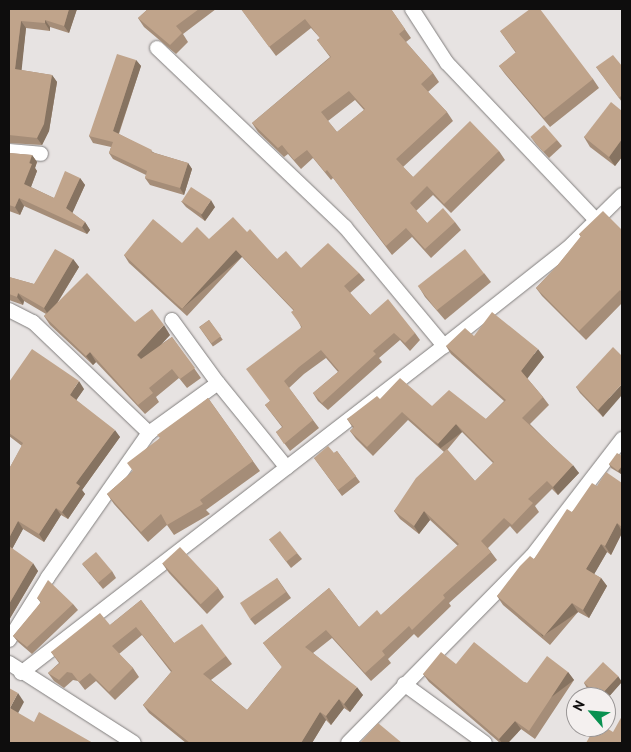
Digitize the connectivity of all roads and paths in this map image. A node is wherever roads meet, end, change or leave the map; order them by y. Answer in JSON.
{"nodes":[{"id":1,"x":412,"y":9,"type":"edge"},
{"id":2,"x":157,"y":48,"type":"dead end"},
{"id":3,"x":9,"y":150,"type":"edge"},
{"id":4,"x":41,"y":154,"type":"dead end"},
{"id":5,"x":622,"y":195,"type":"edge"},
{"id":6,"x":596,"y":220,"type":"junction"},
{"id":7,"x":9,"y":310,"type":"edge"},
{"id":8,"x":172,"y":320,"type":"dead end"},
{"id":9,"x":444,"y":346,"type":"junction"},
{"id":10,"x":218,"y":383,"type":"junction"},
{"id":11,"x":149,"y":433,"type":"junction"},
{"id":12,"x":622,"y":440,"type":"edge"},
{"id":13,"x":287,"y":468,"type":"junction"},
{"id":14,"x":9,"y":640,"type":"edge"},
{"id":15,"x":9,"y":663,"type":"edge"},
{"id":16,"x":21,"y":673,"type":"junction"},
{"id":17,"x":404,"y":684,"type":"junction"},
{"id":18,"x":134,"y":743,"type":"edge"},
{"id":19,"x":348,"y":743,"type":"edge"},
{"id":20,"x":485,"y":743,"type":"edge"}],
"edges":[{"from":1,"to":6,"type":"street"},
{"from":2,"to":9,"type":"street"},
{"from":3,"to":4,"type":"street"},
{"from":5,"to":6,"type":"street"},
{"from":6,"to":9,"type":"street"},
{"from":7,"to":11,"type":"street"},
{"from":8,"to":10,"type":"street"},
{"from":9,"to":13,"type":"street"},
{"from":10,"to":11,"type":"street"},
{"from":10,"to":13,"type":"street"},
{"from":11,"to":14,"type":"street"},
{"from":12,"to":17,"type":"street"},
{"from":13,"to":16,"type":"street"},
{"from":15,"to":16,"type":"street"},
{"from":16,"to":18,"type":"street"},
{"from":17,"to":19,"type":"street"},
{"from":17,"to":20,"type":"street"}]}
